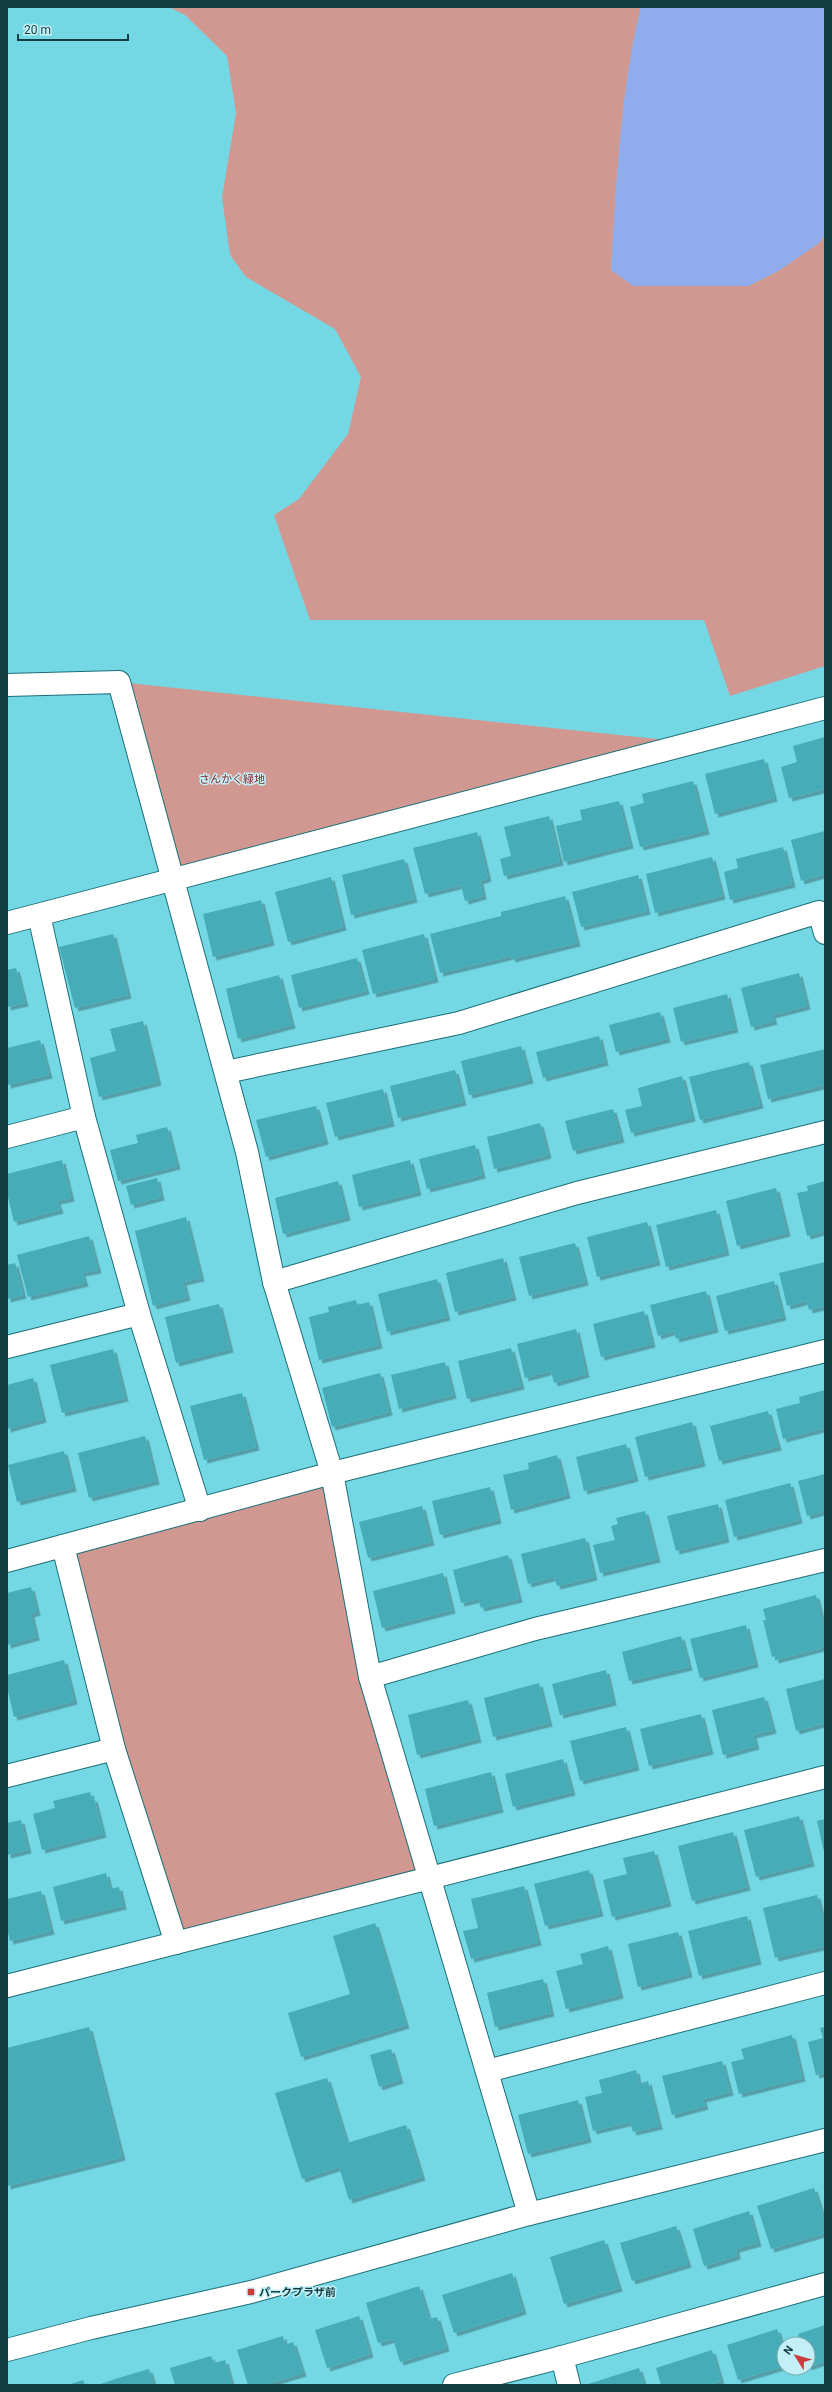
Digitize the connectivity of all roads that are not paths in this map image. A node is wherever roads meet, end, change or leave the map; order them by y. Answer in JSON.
{"nodes":[{"id":1,"x":7,"y":685,"type":"edge"},
{"id":2,"x":825,"y":708,"type":"edge"},
{"id":3,"x":173,"y":881,"type":"junction"},
{"id":4,"x":39,"y":915,"type":"junction"},
{"id":5,"x":7,"y":923,"type":"edge"},
{"id":6,"x":825,"y":933,"type":"edge"},
{"id":7,"x":226,"y":1072,"type":"junction"},
{"id":8,"x":84,"y":1117,"type":"junction"},
{"id":9,"x":825,"y":1132,"type":"edge"},
{"id":10,"x":7,"y":1137,"type":"edge"},
{"id":11,"x":274,"y":1282,"type":"junction"},
{"id":12,"x":139,"y":1314,"type":"junction"},
{"id":13,"x":7,"y":1347,"type":"edge"},
{"id":14,"x":825,"y":1351,"type":"edge"},
{"id":15,"x":332,"y":1473,"type":"junction"},
{"id":16,"x":200,"y":1510,"type":"junction"},
{"id":17,"x":63,"y":1546,"type":"junction"},
{"id":18,"x":825,"y":1560,"type":"edge"},
{"id":19,"x":7,"y":1561,"type":"edge"},
{"id":20,"x":370,"y":1677,"type":"junction"},
{"id":21,"x":114,"y":1749,"type":"junction"},
{"id":22,"x":7,"y":1776,"type":"edge"},
{"id":23,"x":825,"y":1777,"type":"edge"},
{"id":24,"x":430,"y":1878,"type":"junction"},
{"id":25,"x":176,"y":1943,"type":"junction"},
{"id":26,"x":825,"y":1983,"type":"edge"},
{"id":27,"x":7,"y":1986,"type":"edge"},
{"id":28,"x":487,"y":2071,"type":"junction"},
{"id":29,"x":825,"y":2140,"type":"edge"},
{"id":30,"x":529,"y":2214,"type":"junction"},
{"id":31,"x":825,"y":2284,"type":"edge"},
{"id":32,"x":7,"y":2350,"type":"edge"},
{"id":33,"x":562,"y":2357,"type":"junction"},
{"id":34,"x":454,"y":2385,"type":"edge"},
{"id":35,"x":569,"y":2385,"type":"edge"}],
"edges":[{"from":1,"to":3,"type":"street"},
{"from":2,"to":3,"type":"street"},
{"from":3,"to":4,"type":"street"},
{"from":3,"to":7,"type":"street"},
{"from":4,"to":5,"type":"street"},
{"from":4,"to":8,"type":"street"},
{"from":6,"to":7,"type":"street"},
{"from":7,"to":11,"type":"street"},
{"from":8,"to":10,"type":"street"},
{"from":8,"to":12,"type":"street"},
{"from":9,"to":11,"type":"street"},
{"from":11,"to":15,"type":"street"},
{"from":12,"to":13,"type":"street"},
{"from":12,"to":16,"type":"street"},
{"from":14,"to":15,"type":"street"},
{"from":15,"to":16,"type":"street"},
{"from":15,"to":20,"type":"street"},
{"from":16,"to":17,"type":"street"},
{"from":17,"to":19,"type":"street"},
{"from":17,"to":21,"type":"street"},
{"from":18,"to":20,"type":"street"},
{"from":20,"to":24,"type":"street"},
{"from":21,"to":22,"type":"street"},
{"from":21,"to":25,"type":"street"},
{"from":23,"to":24,"type":"street"},
{"from":24,"to":25,"type":"street"},
{"from":24,"to":28,"type":"street"},
{"from":25,"to":27,"type":"street"},
{"from":26,"to":28,"type":"street"},
{"from":28,"to":30,"type":"street"},
{"from":29,"to":30,"type":"street"},
{"from":30,"to":32,"type":"street"},
{"from":31,"to":33,"type":"street"},
{"from":33,"to":34,"type":"street"},
{"from":33,"to":35,"type":"street"}]}
